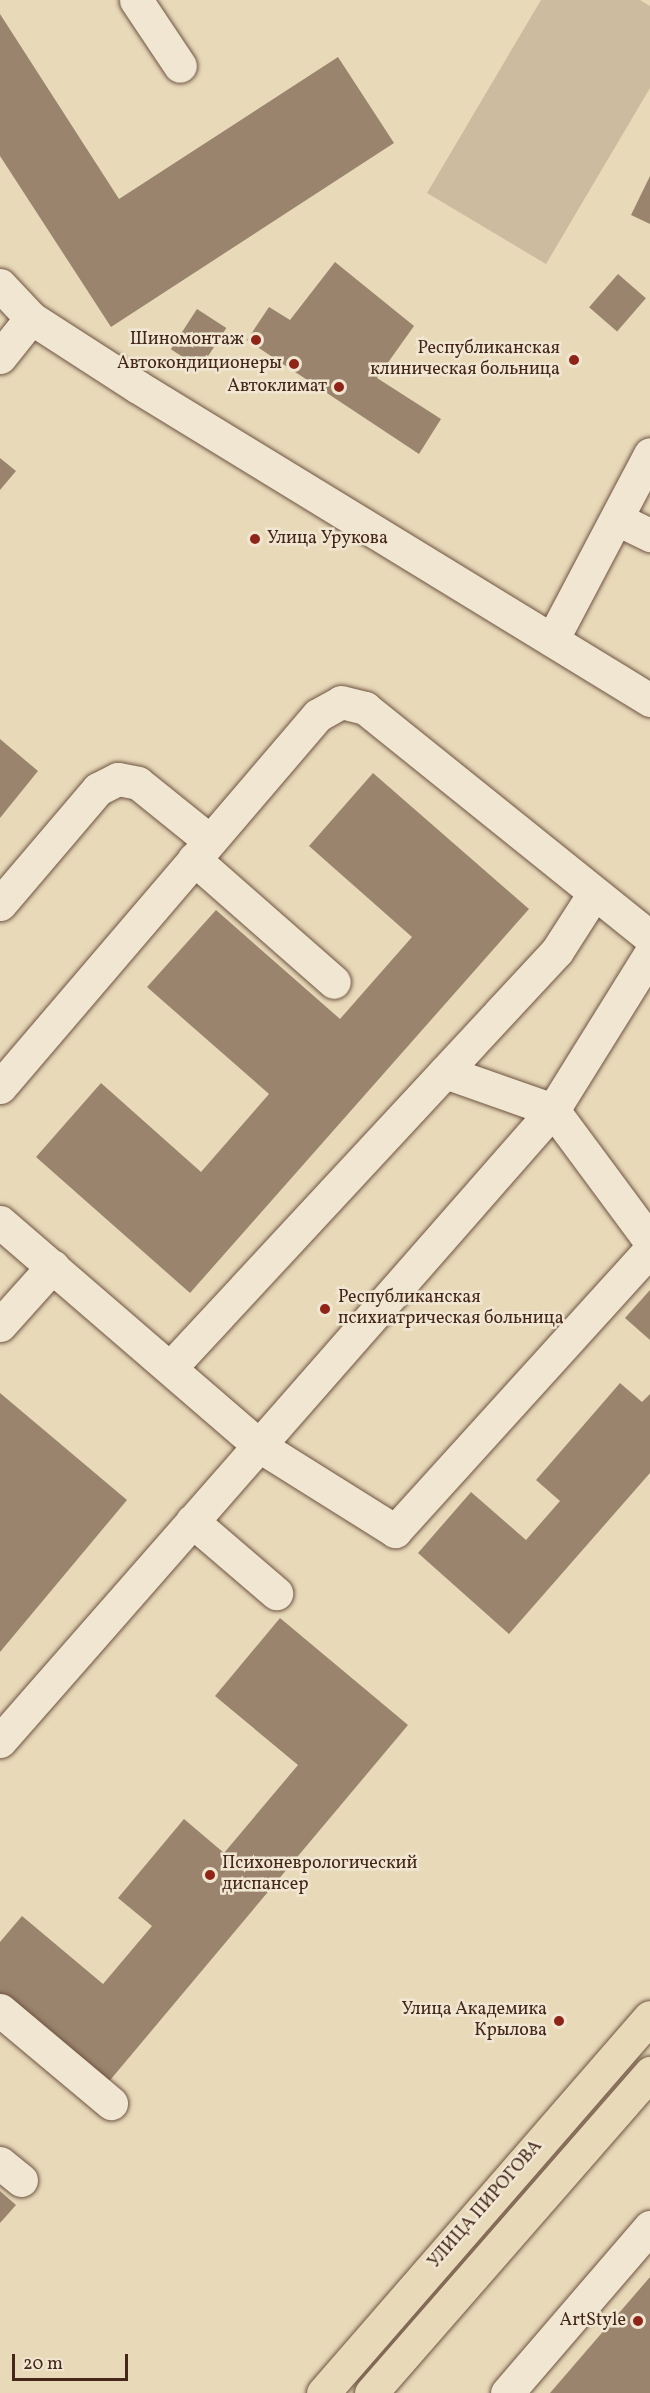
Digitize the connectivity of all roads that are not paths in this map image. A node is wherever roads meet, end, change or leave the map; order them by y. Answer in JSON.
{"nodes":[{"id":1,"x":136,"y":0,"type":"edge"},
{"id":2,"x":180,"y":66,"type":"dead end"},
{"id":3,"x":0,"y":285,"type":"edge"},
{"id":4,"x":32,"y":318,"type":"junction"},
{"id":5,"x":0,"y":357,"type":"edge"},
{"id":6,"x":650,"y":454,"type":"edge"},
{"id":7,"x":617,"y":519,"type":"junction"},
{"id":8,"x":650,"y":535,"type":"edge"},
{"id":9,"x":552,"y":639,"type":"junction"},
{"id":10,"x":650,"y":700,"type":"edge"},
{"id":11,"x":201,"y":850,"type":"junction"},
{"id":12,"x":593,"y":895,"type":"junction"},
{"id":13,"x":0,"y":904,"type":"edge"},
{"id":14,"x":650,"y":937,"type":"edge"},
{"id":15,"x":650,"y":954,"type":"edge"},
{"id":16,"x":334,"y":982,"type":"dead end"},
{"id":17,"x":446,"y":1072,"type":"junction"},
{"id":18,"x":0,"y":1087,"type":"edge"},
{"id":19,"x":553,"y":1110,"type":"junction"},
{"id":20,"x":0,"y":1222,"type":"edge"},
{"id":21,"x":650,"y":1241,"type":"edge"},
{"id":22,"x":650,"y":1250,"type":"edge"},
{"id":23,"x":53,"y":1266,"type":"junction"},
{"id":24,"x":0,"y":1325,"type":"edge"},
{"id":25,"x":170,"y":1368,"type":"junction"},
{"id":26,"x":258,"y":1445,"type":"junction"},
{"id":27,"x":192,"y":1521,"type":"junction"},
{"id":28,"x":276,"y":1593,"type":"dead end"},
{"id":29,"x":0,"y":1741,"type":"edge"},
{"id":30,"x":0,"y":2010,"type":"edge"},
{"id":31,"x":650,"y":2017,"type":"edge"},
{"id":32,"x":650,"y":2073,"type":"edge"},
{"id":33,"x":111,"y":2103,"type":"dead end"},
{"id":34,"x":650,"y":2227,"type":"edge"},
{"id":35,"x":323,"y":2393,"type":"edge"},
{"id":36,"x":371,"y":2393,"type":"edge"},
{"id":37,"x":507,"y":2393,"type":"edge"}],
"edges":[{"from":1,"to":2,"type":"street"},
{"from":3,"to":4,"type":"street"},
{"from":4,"to":5,"type":"street"},
{"from":4,"to":9,"type":"street"},
{"from":6,"to":7,"type":"street"},
{"from":7,"to":8,"type":"street"},
{"from":7,"to":9,"type":"street"},
{"from":9,"to":10,"type":"street"},
{"from":11,"to":12,"type":"street"},
{"from":11,"to":13,"type":"street"},
{"from":11,"to":16,"type":"street"},
{"from":11,"to":18,"type":"street"},
{"from":12,"to":14,"type":"street"},
{"from":12,"to":17,"type":"street"},
{"from":15,"to":19,"type":"street"},
{"from":17,"to":19,"type":"street"},
{"from":17,"to":25,"type":"street"},
{"from":19,"to":21,"type":"street"},
{"from":19,"to":26,"type":"street"},
{"from":20,"to":23,"type":"street"},
{"from":22,"to":26,"type":"street"},
{"from":23,"to":24,"type":"street"},
{"from":23,"to":25,"type":"street"},
{"from":25,"to":26,"type":"street"},
{"from":26,"to":27,"type":"street"},
{"from":27,"to":28,"type":"street"},
{"from":27,"to":29,"type":"street"},
{"from":30,"to":33,"type":"street"},
{"from":31,"to":35,"type":"main road","name":"УЛИЦА ПИРОГОВА"},
{"from":32,"to":36,"type":"main road","name":"УЛИЦА ПИРОГОВА"},
{"from":34,"to":37,"type":"street"}]}
